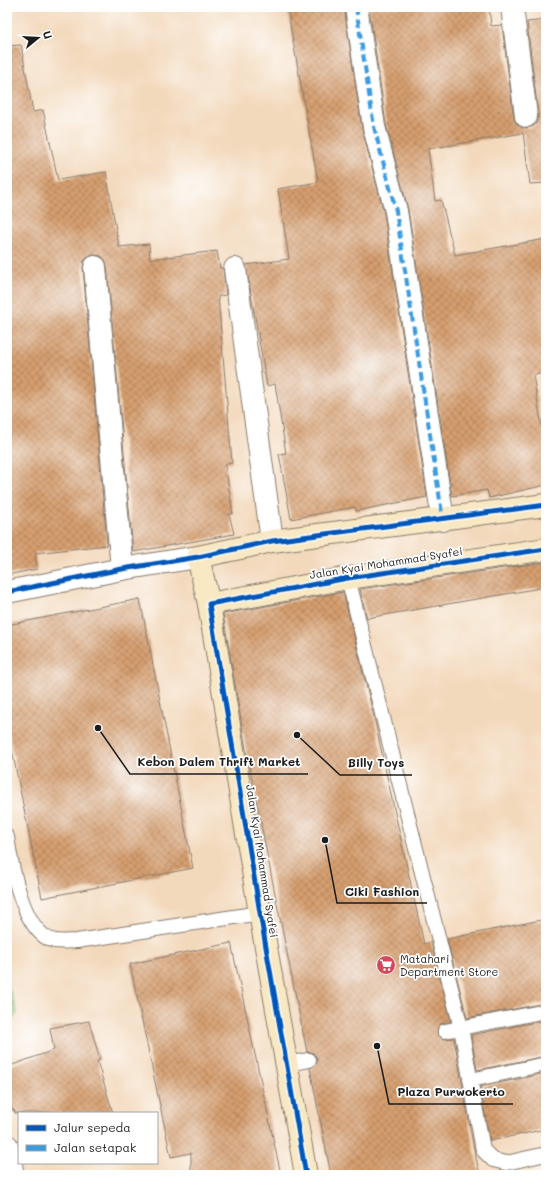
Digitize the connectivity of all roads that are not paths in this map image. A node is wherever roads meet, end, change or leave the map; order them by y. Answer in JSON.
{"nodes":[{"id":1,"x":356,"y":7,"type":"edge"},
{"id":2,"x":512,"y":7,"type":"edge"},
{"id":3,"x":526,"y":116,"type":"dead end"},
{"id":4,"x":95,"y":267,"type":"dead end"},
{"id":5,"x":235,"y":269,"type":"dead end"},
{"id":6,"x":546,"y":505,"type":"edge"},
{"id":7,"x":443,"y":520,"type":"junction"},
{"id":8,"x":272,"y":541,"type":"junction"},
{"id":9,"x":546,"y":549,"type":"edge"},
{"id":10,"x":198,"y":557,"type":"junction"},
{"id":11,"x":122,"y":569,"type":"junction"},
{"id":12,"x":348,"y":578,"type":"junction"},
{"id":13,"x":7,"y":592,"type":"edge"},
{"id":14,"x":209,"y":604,"type":"junction"},
{"id":15,"x":7,"y":837,"type":"edge"},
{"id":16,"x":260,"y":914,"type":"junction"},
{"id":17,"x":546,"y":1011,"type":"edge"},
{"id":18,"x":461,"y":1028,"type":"junction"},
{"id":19,"x":445,"y":1031,"type":"dead end"},
{"id":20,"x":309,"y":1060,"type":"dead end"},
{"id":21,"x":286,"y":1064,"type":"junction"},
{"id":22,"x":546,"y":1064,"type":"edge"},
{"id":23,"x":471,"y":1080,"type":"junction"},
{"id":24,"x":7,"y":1146,"type":"edge"},
{"id":25,"x":546,"y":1154,"type":"edge"},
{"id":26,"x":13,"y":1175,"type":"edge"},
{"id":27,"x":306,"y":1175,"type":"edge"}],
"edges":[{"from":1,"to":7,"type":"street"},
{"from":2,"to":3,"type":"street"},
{"from":4,"to":11,"type":"street"},
{"from":5,"to":8,"type":"street"},
{"from":6,"to":7,"type":"street"},
{"from":7,"to":8,"type":"street"},
{"from":8,"to":10,"type":"street"},
{"from":9,"to":12,"type":"street","name":"Jalan Kyai Mohammad Syafei"},
{"from":10,"to":11,"type":"street"},
{"from":10,"to":14,"type":"street"},
{"from":11,"to":13,"type":"street"},
{"from":12,"to":14,"type":"street","name":"Jalan Kyai Mohammad Syafei"},
{"from":12,"to":18,"type":"lane"},
{"from":14,"to":16,"type":"street","name":"Jalan Kyai Mohammad Syafei"},
{"from":15,"to":16,"type":"lane"},
{"from":16,"to":21,"type":"street","name":"Jalan Kyai Mohammad Syafei"},
{"from":17,"to":18,"type":"lane"},
{"from":18,"to":19,"type":"lane"},
{"from":18,"to":23,"type":"lane"},
{"from":20,"to":21,"type":"lane"},
{"from":21,"to":27,"type":"street","name":"Jalan Kyai Mohammad Syafei"},
{"from":22,"to":23,"type":"lane"},
{"from":23,"to":25,"type":"lane"},
{"from":24,"to":26,"type":"street"}]}
